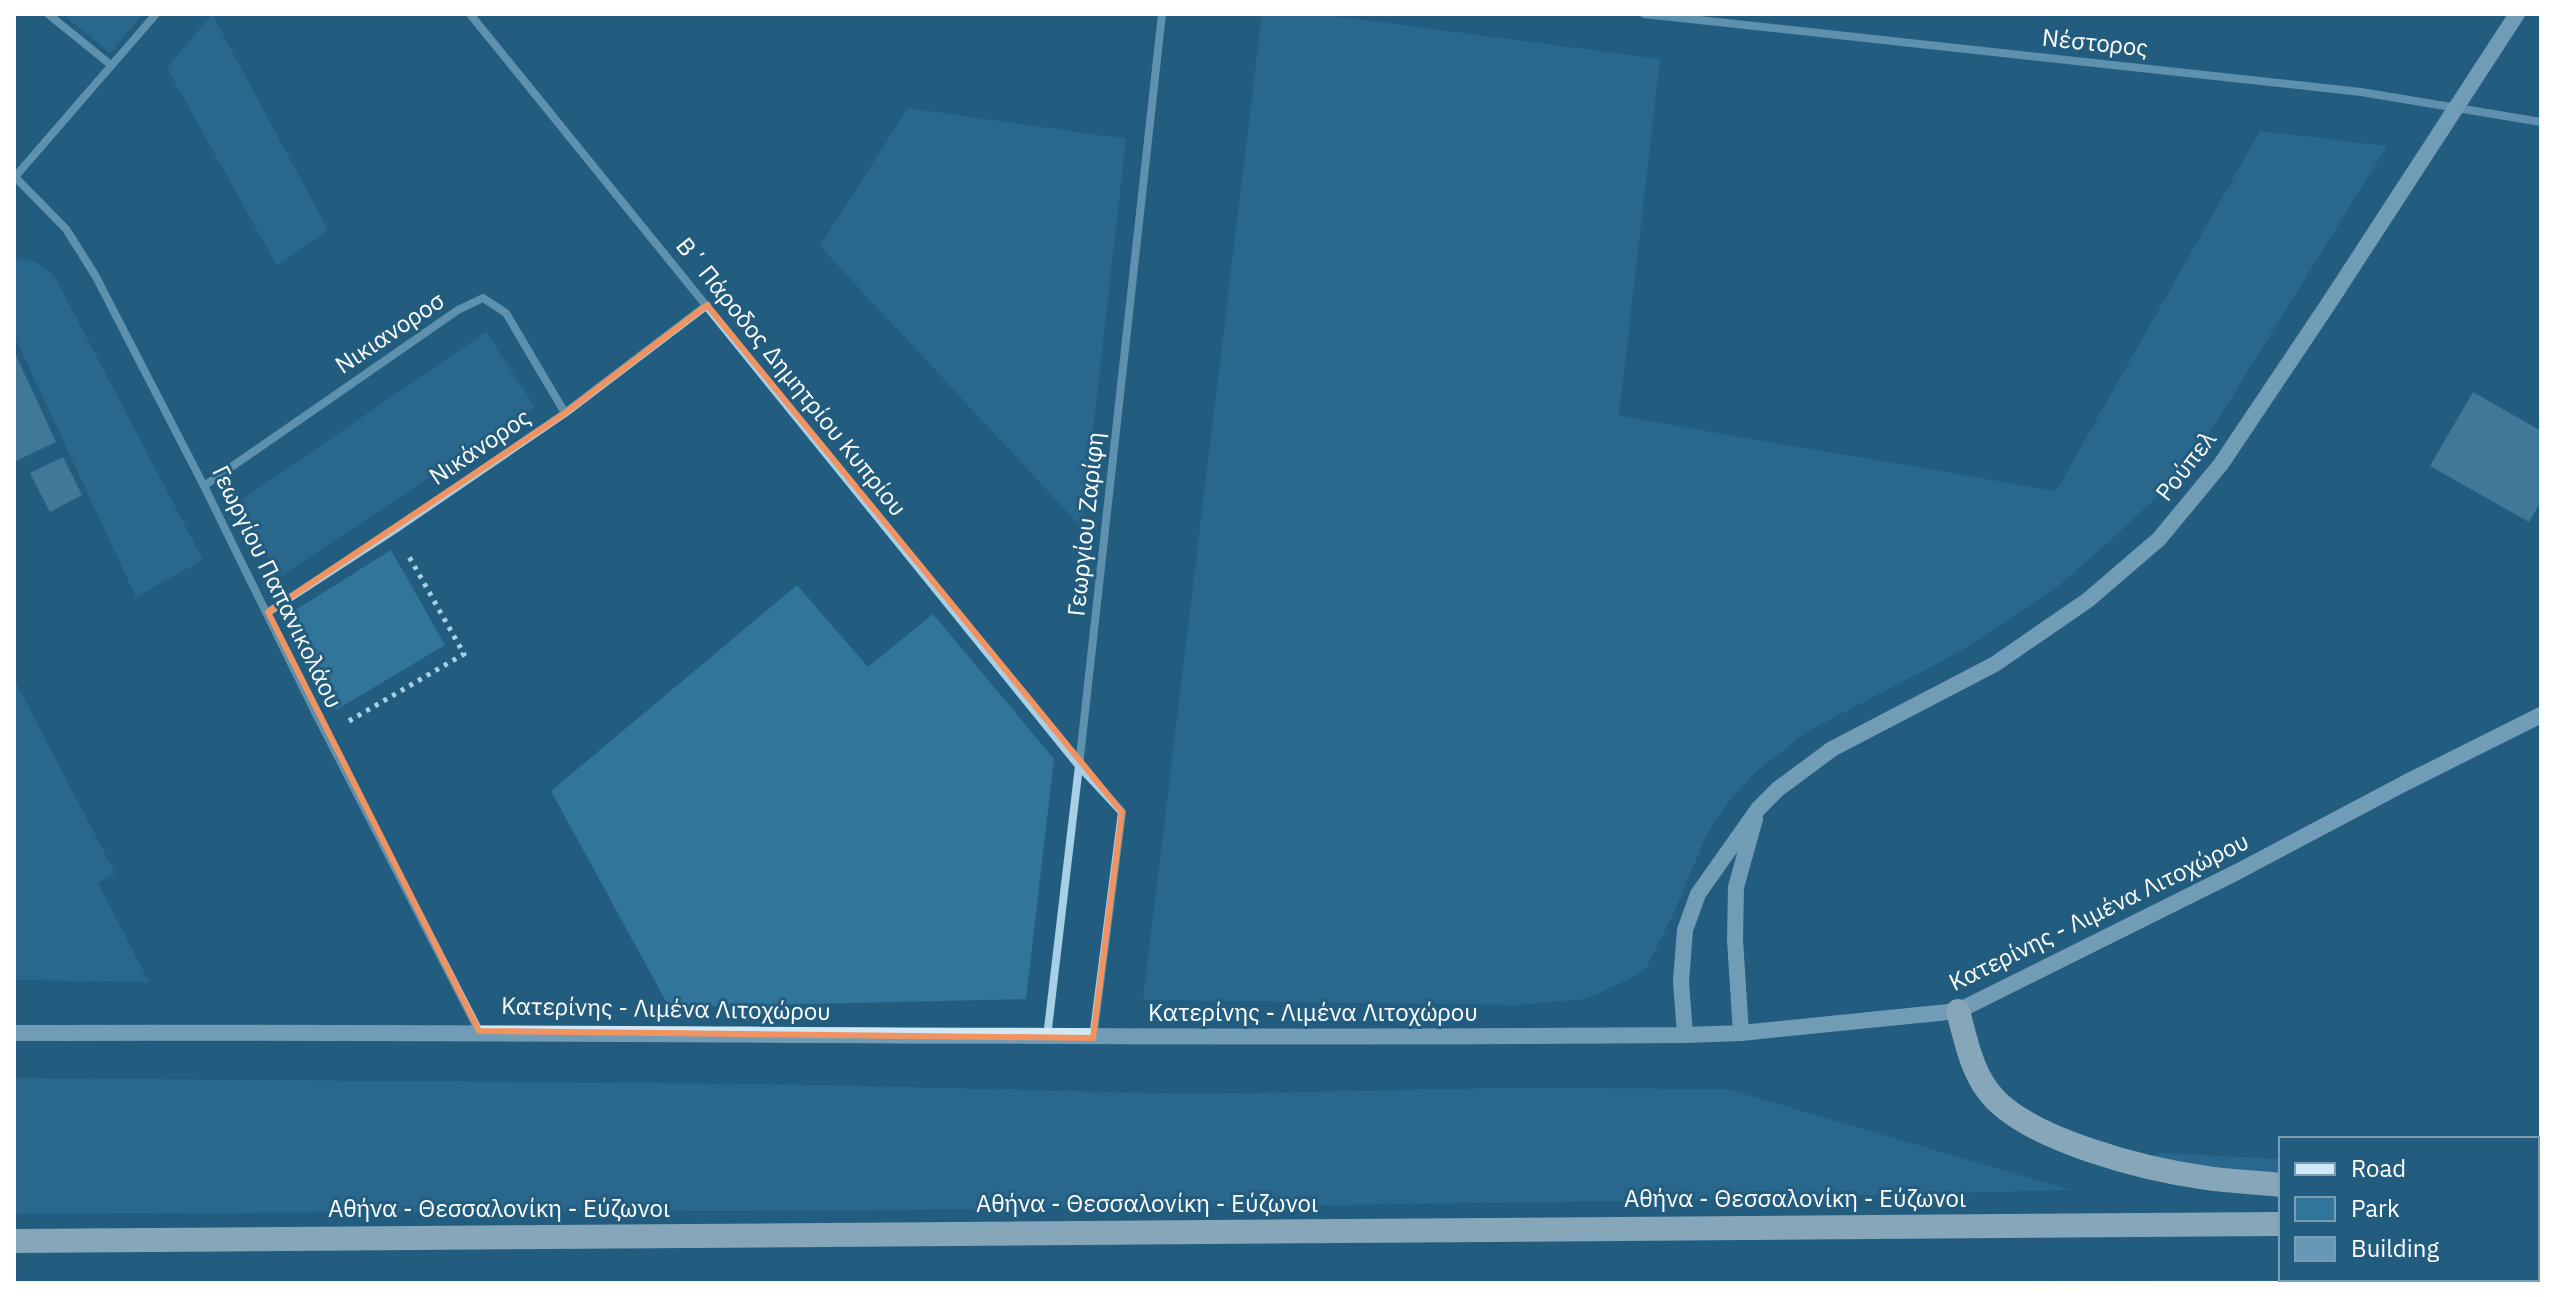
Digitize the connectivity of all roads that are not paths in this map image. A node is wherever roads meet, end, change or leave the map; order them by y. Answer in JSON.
{"nodes":[{"id":1,"x":48,"y":14,"type":"edge"},
{"id":2,"x":156,"y":14,"type":"edge"},
{"id":3,"x":470,"y":14,"type":"edge"},
{"id":4,"x":1162,"y":14,"type":"edge"},
{"id":5,"x":1644,"y":14,"type":"edge"},
{"id":6,"x":2517,"y":14,"type":"edge"},
{"id":7,"x":111,"y":65,"type":"junction"},
{"id":8,"x":2541,"y":122,"type":"edge"},
{"id":9,"x":14,"y":178,"type":"edge"},
{"id":10,"x":707,"y":305,"type":"junction"},
{"id":11,"x":565,"y":413,"type":"junction"},
{"id":12,"x":204,"y":486,"type":"junction"},
{"id":13,"x":268,"y":612,"type":"junction"},
{"id":14,"x":2541,"y":715,"type":"edge"},
{"id":15,"x":1079,"y":766,"type":"junction"},
{"id":16,"x":1758,"y":809,"type":"junction"},
{"id":17,"x":1958,"y":1011,"type":"junction"},
{"id":18,"x":479,"y":1031,"type":"junction"},
{"id":19,"x":14,"y":1033,"type":"edge"},
{"id":20,"x":1741,"y":1033,"type":"junction"},
{"id":21,"x":1685,"y":1035,"type":"junction"},
{"id":22,"x":1047,"y":1037,"type":"junction"},
{"id":23,"x":1093,"y":1038,"type":"junction"},
{"id":24,"x":2279,"y":1185,"type":"edge"},
{"id":25,"x":2279,"y":1224,"type":"edge"},
{"id":26,"x":14,"y":1241,"type":"edge"}],
"edges":[{"from":1,"to":7,"type":"street"},
{"from":2,"to":7,"type":"street"},
{"from":3,"to":10,"type":"street","name":"Β΄ Πάροδος Δημητρίου Κυπρίου"},
{"from":4,"to":15,"type":"street","name":"Γεωργίου Ζαρίφη"},
{"from":5,"to":8,"type":"street","name":"Νέστορος"},
{"from":6,"to":16,"type":"main road","name":"Ρούπελ"},
{"from":7,"to":9,"type":"street"},
{"from":9,"to":12,"type":"street","name":"Γεωργίου Παπανικολάου"},
{"from":10,"to":11,"type":"street","name":"Νικάνορος"},
{"from":10,"to":15,"type":"street","name":"Β΄ Πάροδος Δημητρίου Κυπρίου"},
{"from":11,"to":12,"type":"street","name":"Νικιανοροσ"},
{"from":11,"to":13,"type":"street","name":"Νικάνορος"},
{"from":12,"to":13,"type":"street","name":"Γεωργίου Παπανικολάου"},
{"from":13,"to":18,"type":"street","name":"Γεωργίου Παπανικολάου"},
{"from":14,"to":17,"type":"main road","name":"Κατερίνης - Λιμένα Λιτοχώρου"},
{"from":15,"to":22,"type":"street","name":"Γεωργίου Ζαρίφη"},
{"from":15,"to":23,"type":"street","name":"Β΄ Πάροδος Δημητρίου Κυπρίου"},
{"from":16,"to":20,"type":"main road"},
{"from":16,"to":21,"type":"main road","name":"Ρούπελ"},
{"from":17,"to":20,"type":"main road","name":"Κατερίνης - Λιμένα Λιτοχώρου"},
{"from":17,"to":24,"type":"highway"},
{"from":18,"to":19,"type":"main road","name":"Κατερίνης - Λιμένα Λιτοχώρου"},
{"from":18,"to":22,"type":"main road","name":"Κατερίνης - Λιμένα Λιτοχώρου"},
{"from":20,"to":21,"type":"main road","name":"Κατερίνης - Λιμένα Λιτοχώρου"},
{"from":21,"to":23,"type":"main road","name":"Κατερίνης - Λιμένα Λιτοχώρου"},
{"from":22,"to":23,"type":"main road","name":"Κατερίνης - Λιμένα Λιτοχώρου"},
{"from":25,"to":26,"type":"highway","name":"Αθήνα - Θεσσαλονίκη - Εύζωνοι"}]}
